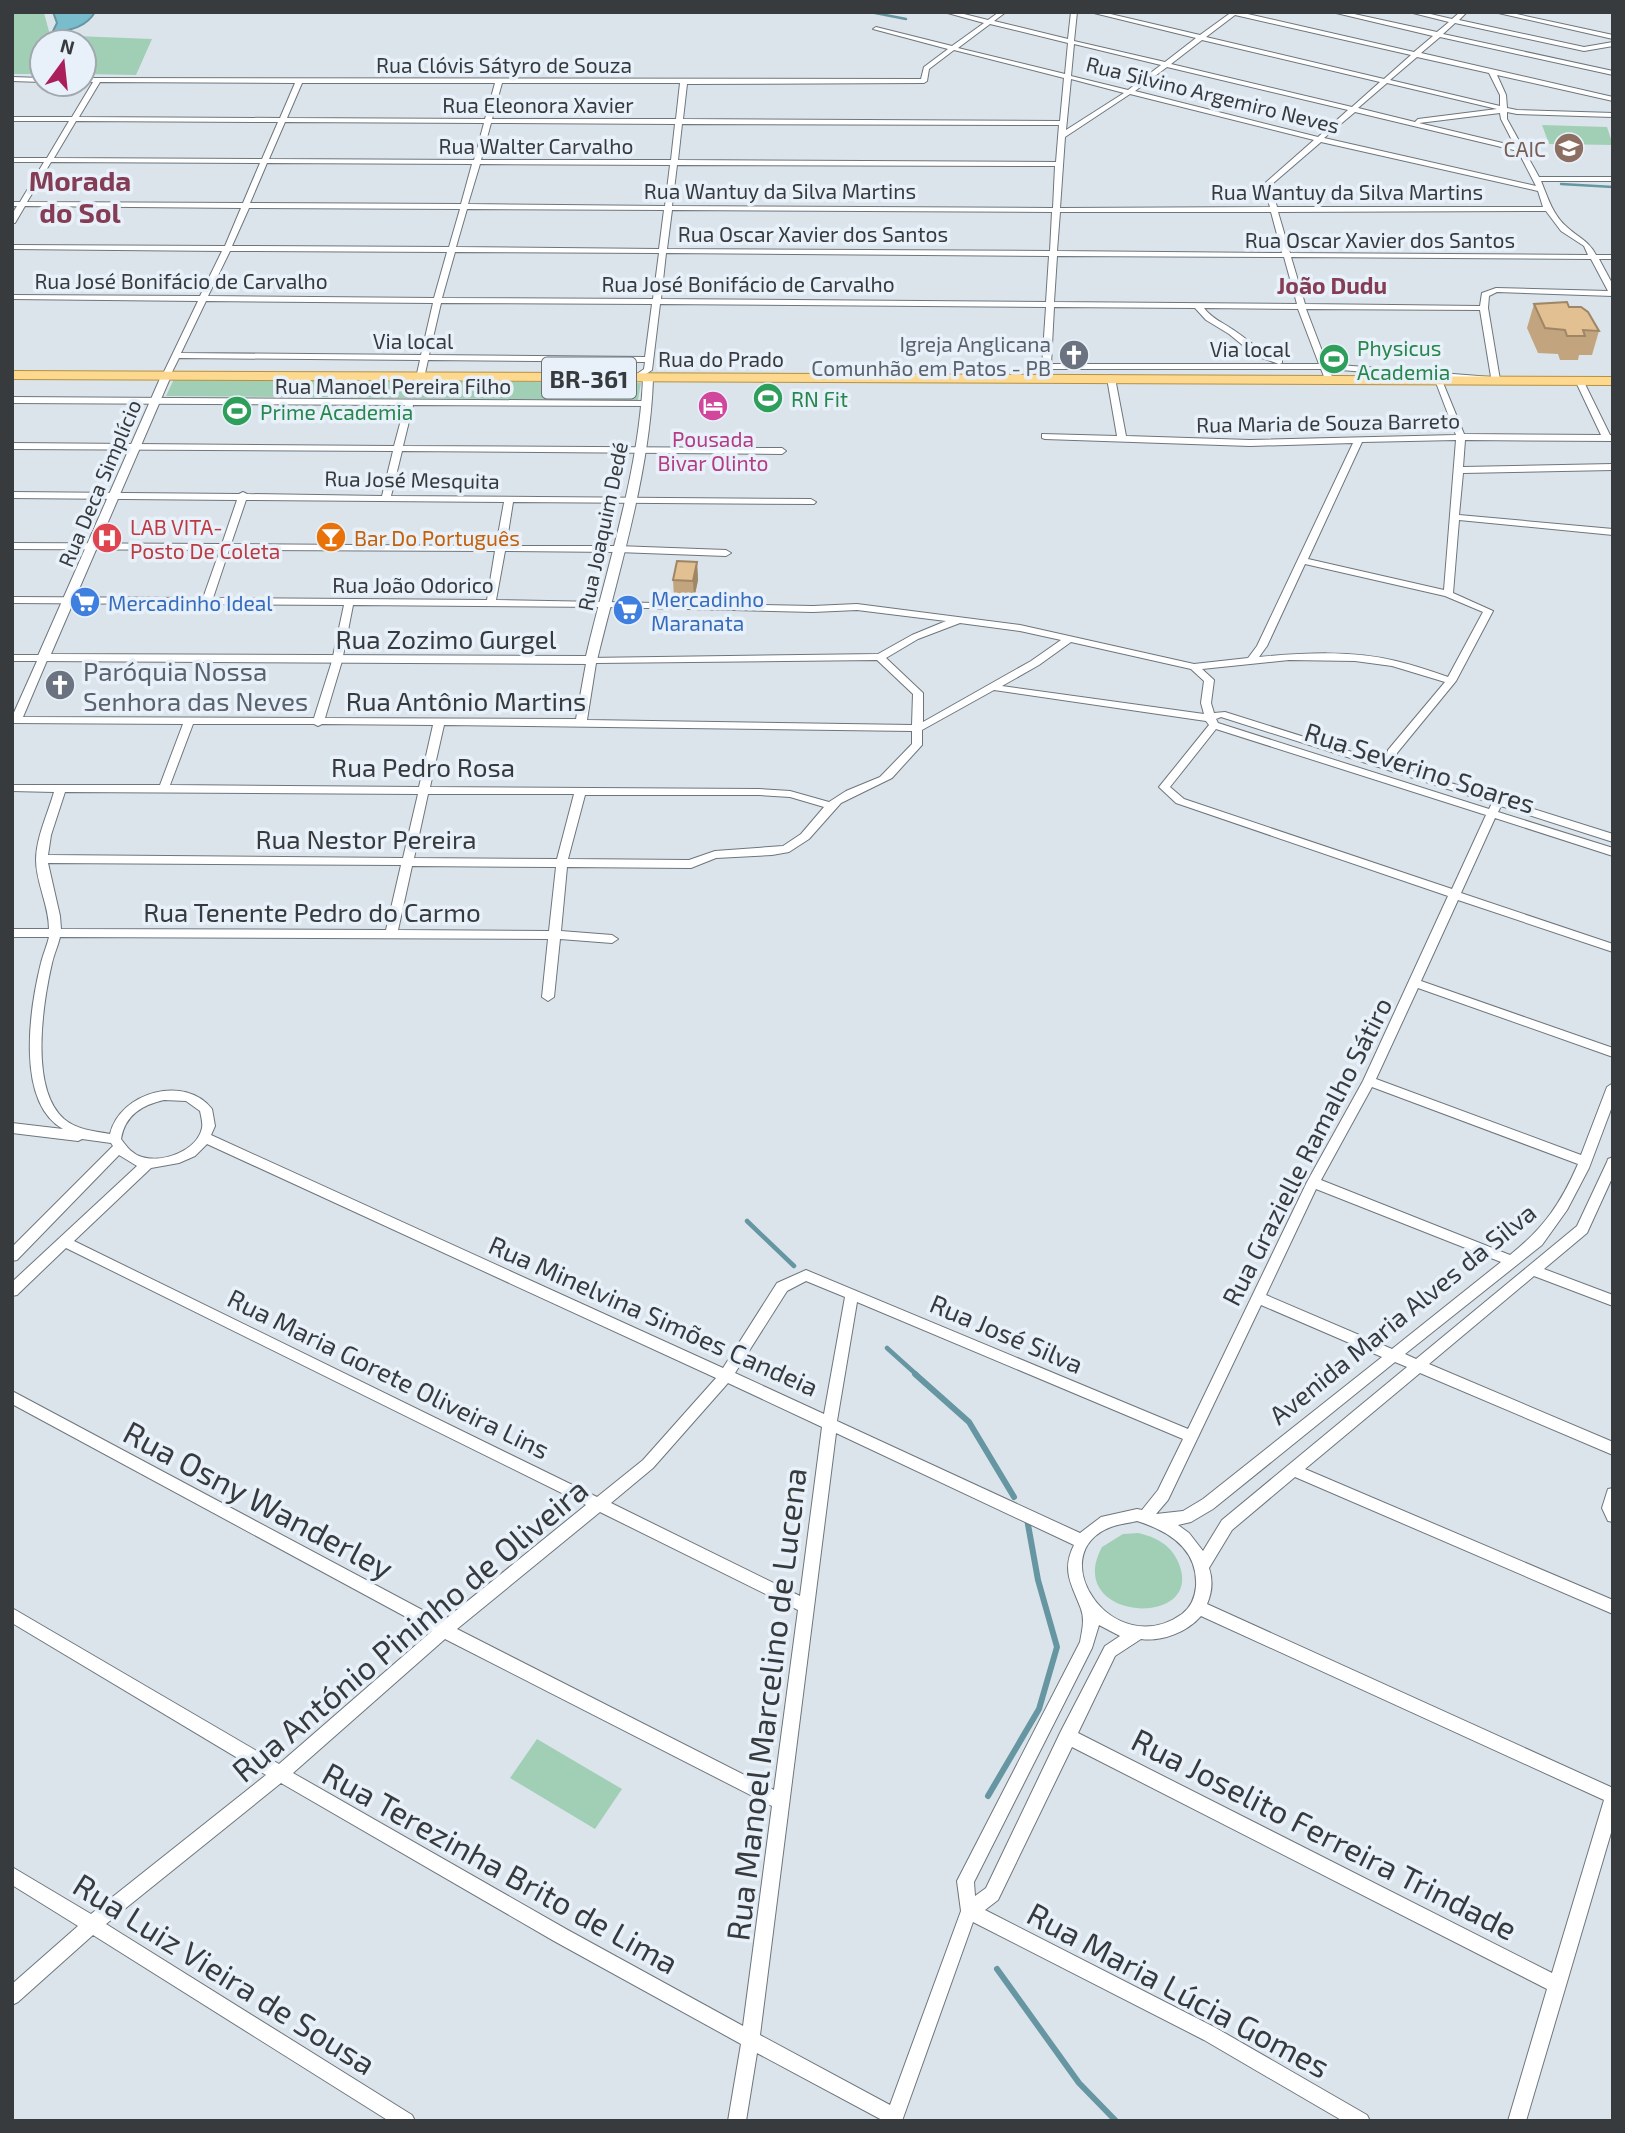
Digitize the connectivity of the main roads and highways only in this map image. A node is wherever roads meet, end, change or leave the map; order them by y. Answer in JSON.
{"nodes":[{"id":1,"x":12,"y":376,"type":"edge"},
{"id":2,"x":1613,"y":381,"type":"edge"}],
"edges":[{"from":1,"to":2,"type":"main road","name":"Rua do Prado","number":"BR-361"}]}
